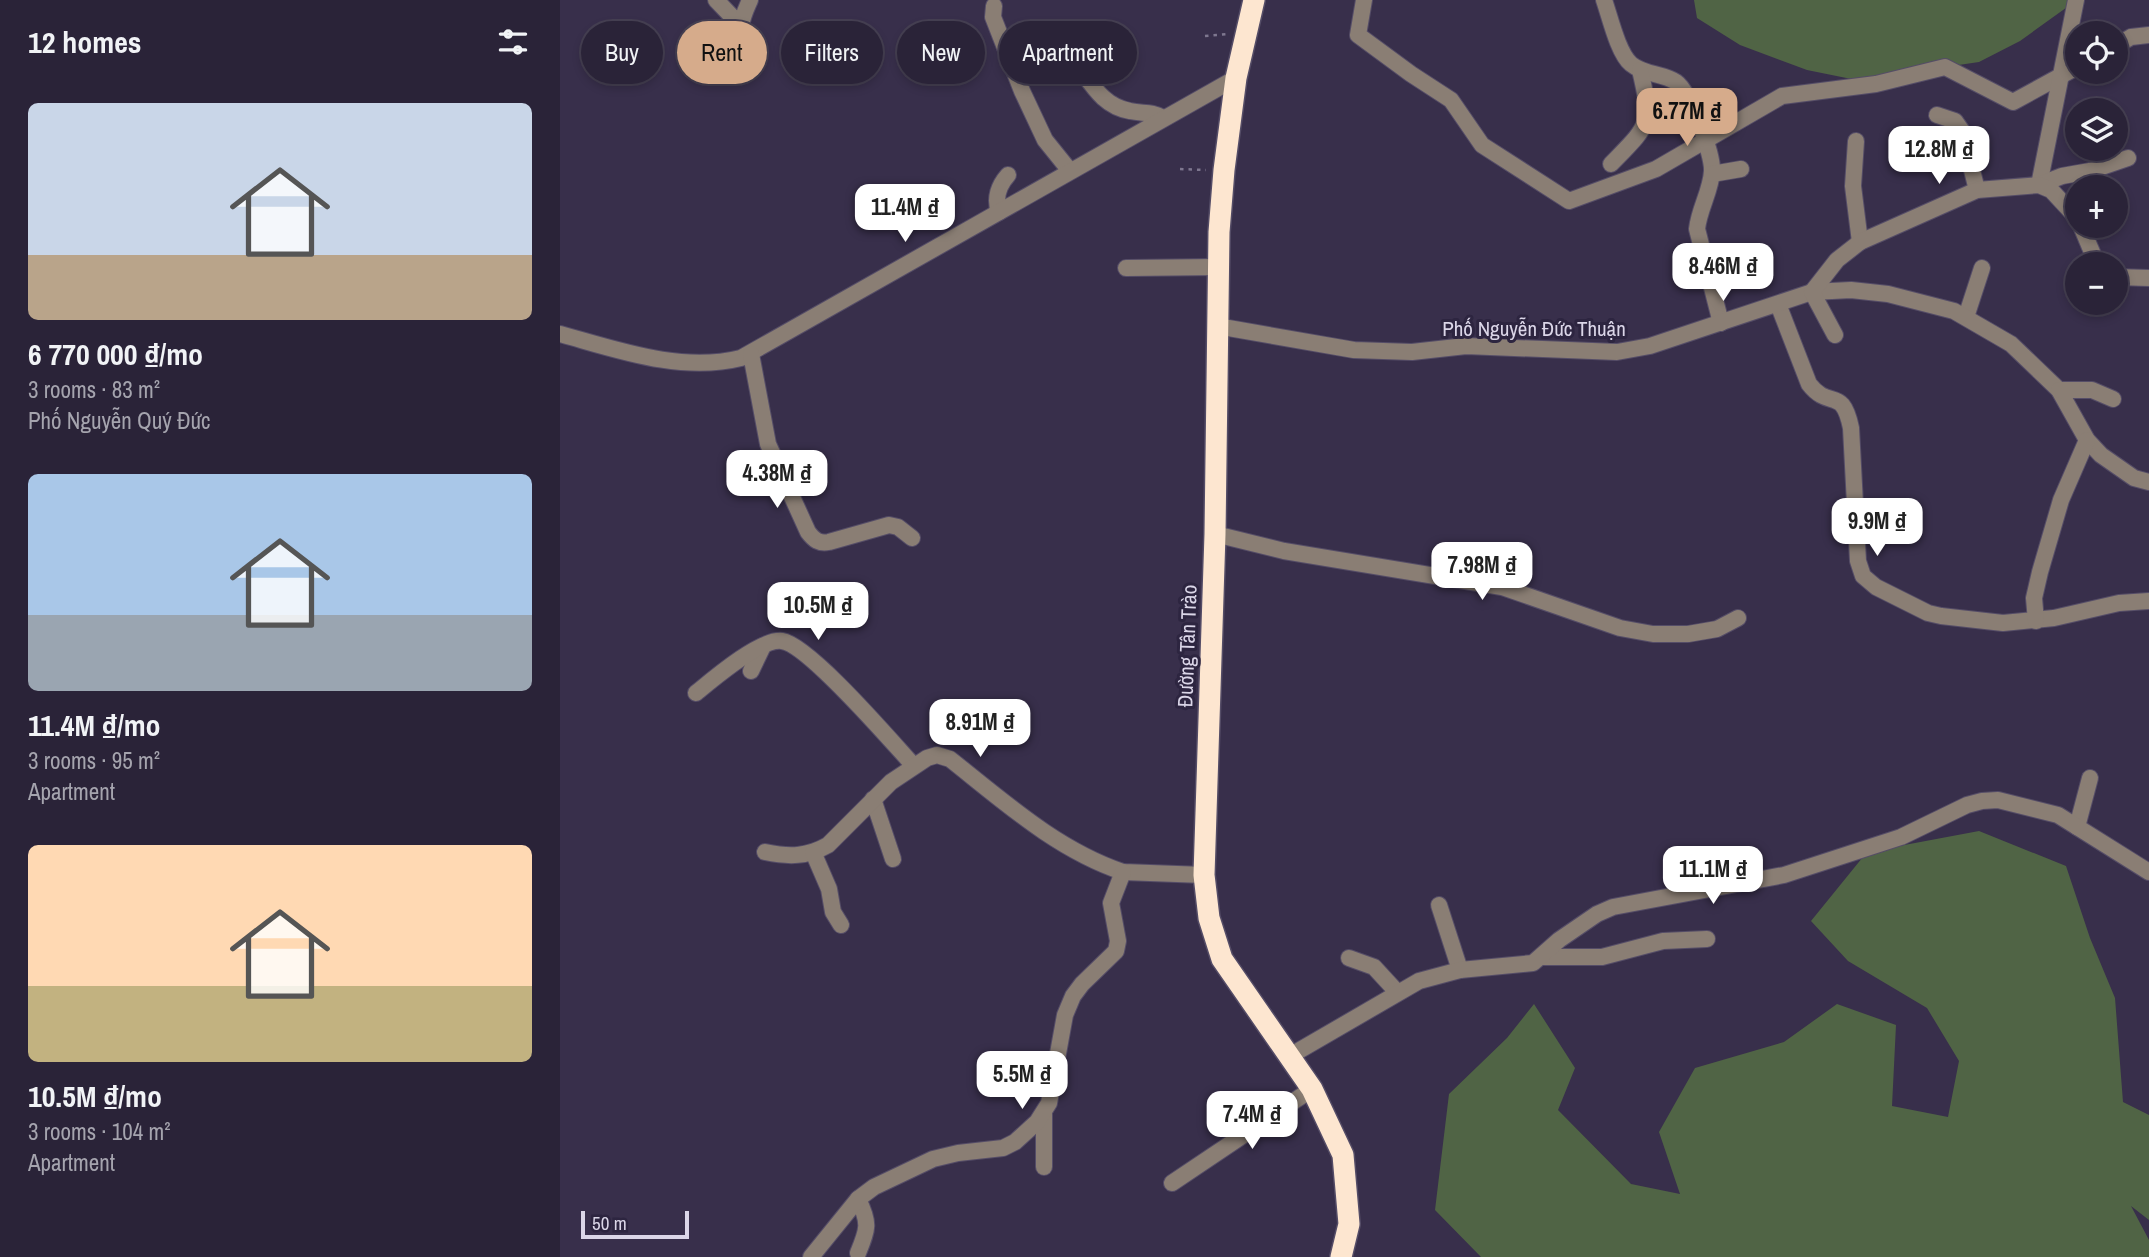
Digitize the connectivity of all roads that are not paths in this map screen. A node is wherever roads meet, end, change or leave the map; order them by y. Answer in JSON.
{"nodes":[{"id":1,"x":716,"y":0,"type":"edge"},
{"id":2,"x":750,"y":0,"type":"edge"},
{"id":3,"x":1254,"y":0,"type":"edge"},
{"id":4,"x":1364,"y":0,"type":"edge"},
{"id":5,"x":1604,"y":0,"type":"edge"},
{"id":6,"x":2077,"y":0,"type":"edge"},
{"id":7,"x":994,"y":6,"type":"dead end"},
{"id":8,"x":736,"y":21,"type":"edge"},
{"id":9,"x":743,"y":21,"type":"edge"},
{"id":10,"x":2149,"y":36,"type":"edge"},
{"id":11,"x":2128,"y":39,"type":"edge"},
{"id":12,"x":1640,"y":70,"type":"junction"},
{"id":13,"x":2065,"y":73,"type":"edge"},
{"id":14,"x":2060,"y":76,"type":"junction"},
{"id":15,"x":1236,"y":78,"type":"junction"},
{"id":16,"x":1091,"y":84,"type":"edge"},
{"id":17,"x":1937,"y":115,"type":"dead end"},
{"id":18,"x":1163,"y":118,"type":"junction"},
{"id":19,"x":1704,"y":141,"type":"junction"},
{"id":20,"x":1856,"y":141,"type":"dead end"},
{"id":21,"x":2129,"y":158,"type":"dead end"},
{"id":22,"x":1611,"y":164,"type":"dead end"},
{"id":23,"x":1741,"y":169,"type":"dead end"},
{"id":24,"x":1070,"y":171,"type":"junction"},
{"id":25,"x":1712,"y":174,"type":"junction"},
{"id":26,"x":1008,"y":175,"type":"dead end"},
{"id":27,"x":2039,"y":186,"type":"junction"},
{"id":28,"x":1977,"y":190,"type":"junction"},
{"id":29,"x":2065,"y":205,"type":"edge"},
{"id":30,"x":999,"y":212,"type":"junction"},
{"id":31,"x":1860,"y":242,"type":"junction"},
{"id":32,"x":1218,"y":267,"type":"junction"},
{"id":33,"x":1126,"y":268,"type":"dead end"},
{"id":34,"x":1982,"y":268,"type":"dead end"},
{"id":35,"x":2128,"y":277,"type":"edge"},
{"id":36,"x":2149,"y":278,"type":"edge"},
{"id":37,"x":1812,"y":292,"type":"junction"},
{"id":38,"x":1778,"y":304,"type":"junction"},
{"id":39,"x":1966,"y":317,"type":"junction"},
{"id":40,"x":1721,"y":323,"type":"junction"},
{"id":41,"x":1217,"y":326,"type":"junction"},
{"id":42,"x":560,"y":334,"type":"edge"},
{"id":43,"x":1835,"y":335,"type":"dead end"},
{"id":44,"x":751,"y":354,"type":"junction"},
{"id":45,"x":2059,"y":390,"type":"junction"},
{"id":46,"x":2113,"y":399,"type":"dead end"},
{"id":47,"x":2087,"y":440,"type":"junction"},
{"id":48,"x":2149,"y":482,"type":"edge"},
{"id":49,"x":1215,"y":534,"type":"junction"},
{"id":50,"x":912,"y":538,"type":"dead end"},
{"id":51,"x":2149,"y":601,"type":"edge"},
{"id":52,"x":1738,"y":618,"type":"dead end"},
{"id":53,"x":2036,"y":621,"type":"junction"},
{"id":54,"x":763,"y":646,"type":"junction"},
{"id":55,"x":751,"y":671,"type":"dead end"},
{"id":56,"x":696,"y":693,"type":"dead end"},
{"id":57,"x":914,"y":766,"type":"junction"},
{"id":58,"x":2090,"y":778,"type":"dead end"},
{"id":59,"x":873,"y":799,"type":"junction"},
{"id":60,"x":2077,"y":827,"type":"junction"},
{"id":61,"x":765,"y":852,"type":"dead end"},
{"id":62,"x":813,"y":852,"type":"junction"},
{"id":63,"x":894,"y":859,"type":"dead end"},
{"id":64,"x":1123,"y":872,"type":"junction"},
{"id":65,"x":2149,"y":872,"type":"edge"},
{"id":66,"x":1204,"y":875,"type":"junction"},
{"id":67,"x":1439,"y":905,"type":"dead end"},
{"id":68,"x":841,"y":925,"type":"dead end"},
{"id":69,"x":1707,"y":939,"type":"dead end"},
{"id":70,"x":1542,"y":957,"type":"junction"},
{"id":71,"x":1349,"y":958,"type":"dead end"},
{"id":72,"x":1460,"y":970,"type":"junction"},
{"id":73,"x":1397,"y":992,"type":"junction"},
{"id":74,"x":1288,"y":1057,"type":"junction"},
{"id":75,"x":1312,"y":1089,"type":"junction"},
{"id":76,"x":1044,"y":1114,"type":"junction"},
{"id":77,"x":1044,"y":1167,"type":"dead end"},
{"id":78,"x":1172,"y":1183,"type":"dead end"},
{"id":79,"x":858,"y":1199,"type":"junction"},
{"id":80,"x":858,"y":1253,"type":"dead end"},
{"id":81,"x":811,"y":1257,"type":"edge"},
{"id":82,"x":1341,"y":1257,"type":"edge"}],
"edges":[{"from":1,"to":8,"type":"street"},
{"from":2,"to":9,"type":"street"},
{"from":3,"to":15,"type":"highway","name":"Đường Tân Trào"},
{"from":4,"to":19,"type":"street"},
{"from":5,"to":12,"type":"street"},
{"from":6,"to":14,"type":"street"},
{"from":7,"to":24,"type":"street"},
{"from":10,"to":11,"type":"street"},
{"from":12,"to":19,"type":"street"},
{"from":12,"to":22,"type":"street"},
{"from":13,"to":14,"type":"street"},
{"from":14,"to":19,"type":"street"},
{"from":14,"to":27,"type":"street"},
{"from":15,"to":18,"type":"street"},
{"from":15,"to":32,"type":"highway","name":"Đường Tân Trào"},
{"from":16,"to":18,"type":"street"},
{"from":17,"to":28,"type":"street"},
{"from":18,"to":24,"type":"street"},
{"from":19,"to":25,"type":"street"},
{"from":20,"to":31,"type":"street"},
{"from":21,"to":27,"type":"street"},
{"from":23,"to":25,"type":"street"},
{"from":24,"to":30,"type":"street"},
{"from":25,"to":40,"type":"street"},
{"from":26,"to":30,"type":"street"},
{"from":27,"to":28,"type":"street"},
{"from":27,"to":29,"type":"street"},
{"from":28,"to":31,"type":"street"},
{"from":30,"to":44,"type":"street"},
{"from":31,"to":37,"type":"street"},
{"from":32,"to":33,"type":"street"},
{"from":32,"to":41,"type":"highway","name":"Đường Tân Trào"},
{"from":34,"to":39,"type":"street"},
{"from":35,"to":36,"type":"street"},
{"from":37,"to":38,"type":"street","name":"Phố Nguyễn Đức Thuận"},
{"from":37,"to":39,"type":"street","name":"Phố Nguyễn Đức Thuận"},
{"from":37,"to":43,"type":"street"},
{"from":38,"to":40,"type":"street","name":"Phố Nguyễn Đức Thuận"},
{"from":38,"to":53,"type":"street"},
{"from":39,"to":45,"type":"street","name":"Phố Nguyễn Đức Thuận"},
{"from":40,"to":41,"type":"street","name":"Phố Nguyễn Đức Thuận"},
{"from":41,"to":49,"type":"highway","name":"Đường Tân Trào"},
{"from":42,"to":44,"type":"street"},
{"from":44,"to":50,"type":"street"},
{"from":45,"to":46,"type":"street"},
{"from":45,"to":47,"type":"street","name":"Phố Nguyễn Đức Thuận"},
{"from":47,"to":48,"type":"street","name":"Phố Nguyễn Đức Thuận"},
{"from":47,"to":53,"type":"street"},
{"from":49,"to":52,"type":"street"},
{"from":49,"to":66,"type":"highway","name":"Đường Tân Trào"},
{"from":51,"to":53,"type":"street"},
{"from":54,"to":55,"type":"street"},
{"from":54,"to":56,"type":"street"},
{"from":54,"to":57,"type":"street"},
{"from":57,"to":59,"type":"street"},
{"from":57,"to":64,"type":"street"},
{"from":58,"to":60,"type":"street"},
{"from":59,"to":62,"type":"street"},
{"from":59,"to":63,"type":"street"},
{"from":60,"to":65,"type":"street"},
{"from":60,"to":70,"type":"street"},
{"from":61,"to":62,"type":"street"},
{"from":62,"to":68,"type":"street"},
{"from":64,"to":66,"type":"street"},
{"from":64,"to":76,"type":"street"},
{"from":66,"to":74,"type":"highway","name":"Đường Tân Trào"},
{"from":67,"to":72,"type":"street"},
{"from":69,"to":70,"type":"street"},
{"from":70,"to":72,"type":"street"},
{"from":71,"to":73,"type":"street"},
{"from":72,"to":73,"type":"street"},
{"from":73,"to":74,"type":"street"},
{"from":74,"to":75,"type":"highway","name":"Đường Tân Trào"},
{"from":75,"to":78,"type":"street"},
{"from":75,"to":82,"type":"highway","name":"Đường Tân Trào"},
{"from":76,"to":77,"type":"street"},
{"from":76,"to":79,"type":"street"},
{"from":79,"to":80,"type":"street"},
{"from":79,"to":81,"type":"street"}]}
